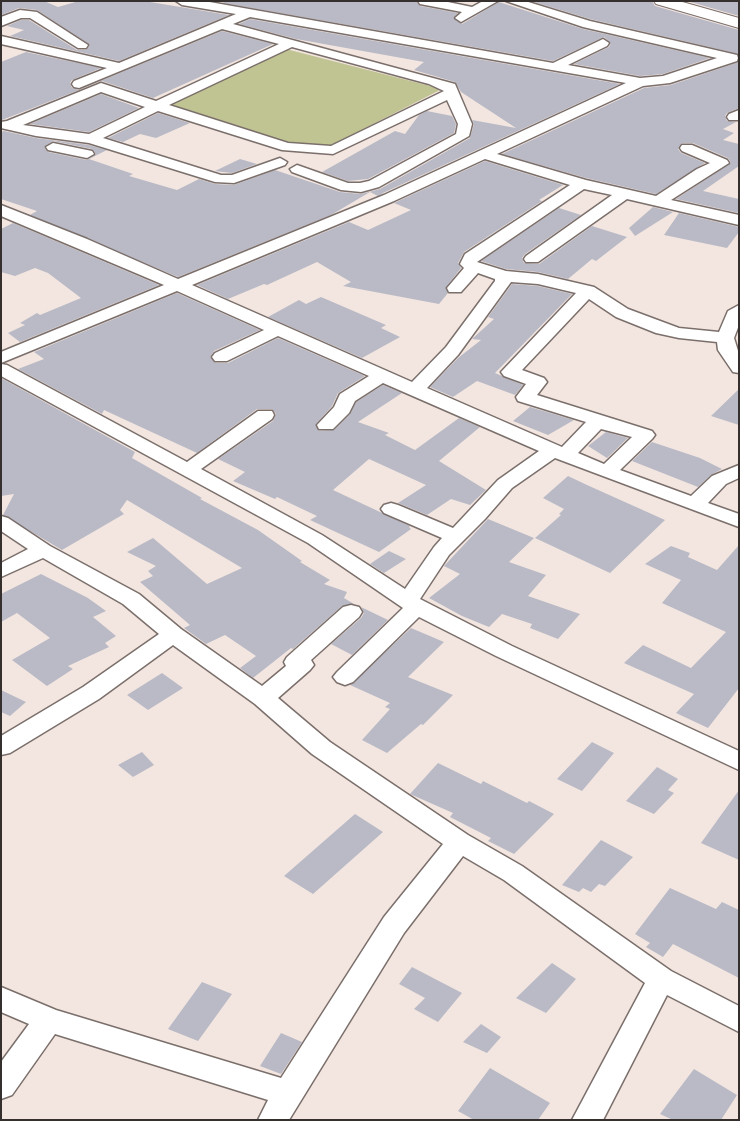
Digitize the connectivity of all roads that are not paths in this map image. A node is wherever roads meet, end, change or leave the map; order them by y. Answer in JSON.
{"nodes":[{"id":1,"x":182,"y":1,"type":"edge"},
{"id":2,"x":269,"y":1,"type":"edge"},
{"id":3,"x":424,"y":1,"type":"edge"},
{"id":4,"x":492,"y":1,"type":"edge"},
{"id":5,"x":512,"y":1,"type":"edge"},
{"id":6,"x":661,"y":1,"type":"edge"},
{"id":7,"x":21,"y":8,"type":"edge"},
{"id":8,"x":248,"y":12,"type":"junction"},
{"id":9,"x":473,"y":12,"type":"junction"},
{"id":10,"x":459,"y":19,"type":"dead end"},
{"id":11,"x":1,"y":22,"type":"edge"},
{"id":12,"x":739,"y":23,"type":"edge"},
{"id":13,"x":221,"y":25,"type":"junction"},
{"id":14,"x":236,"y":29,"type":"junction"},
{"id":15,"x":402,"y":39,"type":"junction"},
{"id":16,"x":1,"y":40,"type":"edge"},
{"id":17,"x":291,"y":43,"type":"junction"},
{"id":18,"x":603,"y":43,"type":"dead end"},
{"id":19,"x":82,"y":45,"type":"dead end"},
{"id":20,"x":735,"y":59,"type":"edge"},
{"id":21,"x":365,"y":62,"type":"junction"},
{"id":22,"x":120,"y":67,"type":"junction"},
{"id":23,"x":554,"y":68,"type":"junction"},
{"id":24,"x":640,"y":82,"type":"junction"},
{"id":25,"x":101,"y":87,"type":"junction"},
{"id":26,"x":451,"y":93,"type":"junction"},
{"id":27,"x":157,"y":106,"type":"junction"},
{"id":28,"x":3,"y":125,"type":"edge"},
{"id":29,"x":91,"y":139,"type":"junction"},
{"id":30,"x":287,"y":146,"type":"junction"},
{"id":31,"x":687,"y":148,"type":"dead end"},
{"id":32,"x":333,"y":150,"type":"junction"},
{"id":33,"x":87,"y":154,"type":"dead end"},
{"id":34,"x":486,"y":155,"type":"junction"},
{"id":35,"x":280,"y":162,"type":"junction"},
{"id":36,"x":297,"y":169,"type":"junction"},
{"id":37,"x":582,"y":184,"type":"junction"},
{"id":38,"x":624,"y":194,"type":"junction"},
{"id":39,"x":658,"y":202,"type":"junction"},
{"id":40,"x":1,"y":210,"type":"edge"},
{"id":41,"x":739,"y":220,"type":"edge"},
{"id":42,"x":532,"y":258,"type":"dead end"},
{"id":43,"x":474,"y":267,"type":"junction"},
{"id":44,"x":504,"y":276,"type":"junction"},
{"id":45,"x":178,"y":286,"type":"junction"},
{"id":46,"x":455,"y":288,"type":"dead end"},
{"id":47,"x":588,"y":290,"type":"junction"},
{"id":48,"x":739,"y":310,"type":"edge"},
{"id":49,"x":278,"y":330,"type":"junction"},
{"id":50,"x":725,"y":338,"type":"junction"},
{"id":51,"x":221,"y":357,"type":"dead end"},
{"id":52,"x":1,"y":358,"type":"edge"},
{"id":53,"x":739,"y":368,"type":"edge"},
{"id":54,"x":1,"y":369,"type":"edge"},
{"id":55,"x":382,"y":374,"type":"junction"},
{"id":56,"x":416,"y":389,"type":"junction"},
{"id":57,"x":265,"y":415,"type":"dead end"},
{"id":58,"x":598,"y":422,"type":"junction"},
{"id":59,"x":326,"y":425,"type":"dead end"},
{"id":60,"x":559,"y":452,"type":"junction"},
{"id":61,"x":186,"y":471,"type":"junction"},
{"id":62,"x":739,"y":471,"type":"edge"},
{"id":63,"x":607,"y":472,"type":"junction"},
{"id":64,"x":694,"y":505,"type":"junction"},
{"id":65,"x":391,"y":509,"type":"dead end"},
{"id":66,"x":739,"y":520,"type":"edge"},
{"id":67,"x":1,"y":522,"type":"edge"},
{"id":68,"x":456,"y":537,"type":"junction"},
{"id":69,"x":43,"y":550,"type":"junction"},
{"id":70,"x":1,"y":571,"type":"edge"},
{"id":71,"x":413,"y":604,"type":"junction"},
{"id":72,"x":351,"y":612,"type":"dead end"},
{"id":73,"x":173,"y":634,"type":"junction"},
{"id":74,"x":345,"y":677,"type":"dead end"},
{"id":75,"x":263,"y":698,"type":"junction"},
{"id":76,"x":1,"y":747,"type":"edge"},
{"id":77,"x":739,"y":761,"type":"edge"},
{"id":78,"x":459,"y":842,"type":"junction"},
{"id":79,"x":661,"y":979,"type":"junction"},
{"id":80,"x":1,"y":1000,"type":"edge"},
{"id":81,"x":48,"y":1020,"type":"junction"},
{"id":82,"x":739,"y":1020,"type":"edge"},
{"id":83,"x":1,"y":1086,"type":"edge"},
{"id":84,"x":288,"y":1093,"type":"junction"},
{"id":85,"x":273,"y":1120,"type":"edge"},
{"id":86,"x":587,"y":1120,"type":"edge"}],
"edges":[{"from":1,"to":8,"type":"street"},
{"from":2,"to":8,"type":"street"},
{"from":3,"to":9,"type":"street"},
{"from":4,"to":9,"type":"street"},
{"from":5,"to":20,"type":"street"},
{"from":6,"to":12,"type":"highway"},
{"from":7,"to":11,"type":"street"},
{"from":7,"to":19,"type":"street"},
{"from":8,"to":13,"type":"street"},
{"from":8,"to":15,"type":"street"},
{"from":9,"to":10,"type":"street"},
{"from":13,"to":14,"type":"street"},
{"from":13,"to":22,"type":"street"},
{"from":14,"to":17,"type":"street"},
{"from":14,"to":25,"type":"street"},
{"from":15,"to":21,"type":"street"},
{"from":15,"to":23,"type":"street"},
{"from":16,"to":22,"type":"street"},
{"from":17,"to":21,"type":"street"},
{"from":17,"to":27,"type":"street"},
{"from":18,"to":23,"type":"street"},
{"from":20,"to":24,"type":"street"},
{"from":21,"to":26,"type":"street"},
{"from":22,"to":28,"type":"street"},
{"from":23,"to":24,"type":"street"},
{"from":24,"to":34,"type":"street"},
{"from":25,"to":27,"type":"street"},
{"from":25,"to":28,"type":"street"},
{"from":26,"to":32,"type":"street"},
{"from":26,"to":36,"type":"street"},
{"from":27,"to":29,"type":"street"},
{"from":27,"to":30,"type":"street"},
{"from":28,"to":29,"type":"street"},
{"from":28,"to":33,"type":"street"},
{"from":29,"to":35,"type":"street"},
{"from":30,"to":32,"type":"street"},
{"from":30,"to":35,"type":"street"},
{"from":31,"to":39,"type":"street"},
{"from":32,"to":36,"type":"street"},
{"from":34,"to":37,"type":"street"},
{"from":34,"to":45,"type":"street"},
{"from":35,"to":36,"type":"street"},
{"from":37,"to":38,"type":"street"},
{"from":37,"to":43,"type":"street"},
{"from":38,"to":39,"type":"street"},
{"from":38,"to":42,"type":"street"},
{"from":39,"to":41,"type":"street"},
{"from":40,"to":45,"type":"street"},
{"from":43,"to":44,"type":"street"},
{"from":43,"to":46,"type":"street"},
{"from":44,"to":47,"type":"street"},
{"from":44,"to":56,"type":"street"},
{"from":45,"to":49,"type":"street"},
{"from":45,"to":52,"type":"street"},
{"from":47,"to":50,"type":"street"},
{"from":47,"to":58,"type":"street"},
{"from":48,"to":50,"type":"street"},
{"from":49,"to":51,"type":"street"},
{"from":49,"to":55,"type":"street"},
{"from":50,"to":53,"type":"street"},
{"from":54,"to":61,"type":"street"},
{"from":55,"to":56,"type":"street"},
{"from":55,"to":59,"type":"street"},
{"from":56,"to":60,"type":"street"},
{"from":57,"to":61,"type":"street"},
{"from":58,"to":60,"type":"street"},
{"from":58,"to":63,"type":"street"},
{"from":60,"to":63,"type":"street"},
{"from":60,"to":68,"type":"street"},
{"from":61,"to":71,"type":"street"},
{"from":62,"to":64,"type":"street"},
{"from":63,"to":64,"type":"street"},
{"from":64,"to":66,"type":"street"},
{"from":65,"to":68,"type":"street"},
{"from":67,"to":69,"type":"street"},
{"from":68,"to":71,"type":"street"},
{"from":69,"to":70,"type":"street"},
{"from":69,"to":73,"type":"street"},
{"from":71,"to":74,"type":"street"},
{"from":71,"to":77,"type":"street"},
{"from":72,"to":75,"type":"street"},
{"from":73,"to":75,"type":"street"},
{"from":73,"to":76,"type":"street"},
{"from":75,"to":78,"type":"street"},
{"from":78,"to":79,"type":"street"},
{"from":78,"to":84,"type":"street"},
{"from":79,"to":82,"type":"street"},
{"from":79,"to":86,"type":"street"},
{"from":80,"to":81,"type":"street"},
{"from":81,"to":83,"type":"street"},
{"from":81,"to":84,"type":"street"},
{"from":84,"to":85,"type":"street"}]}
